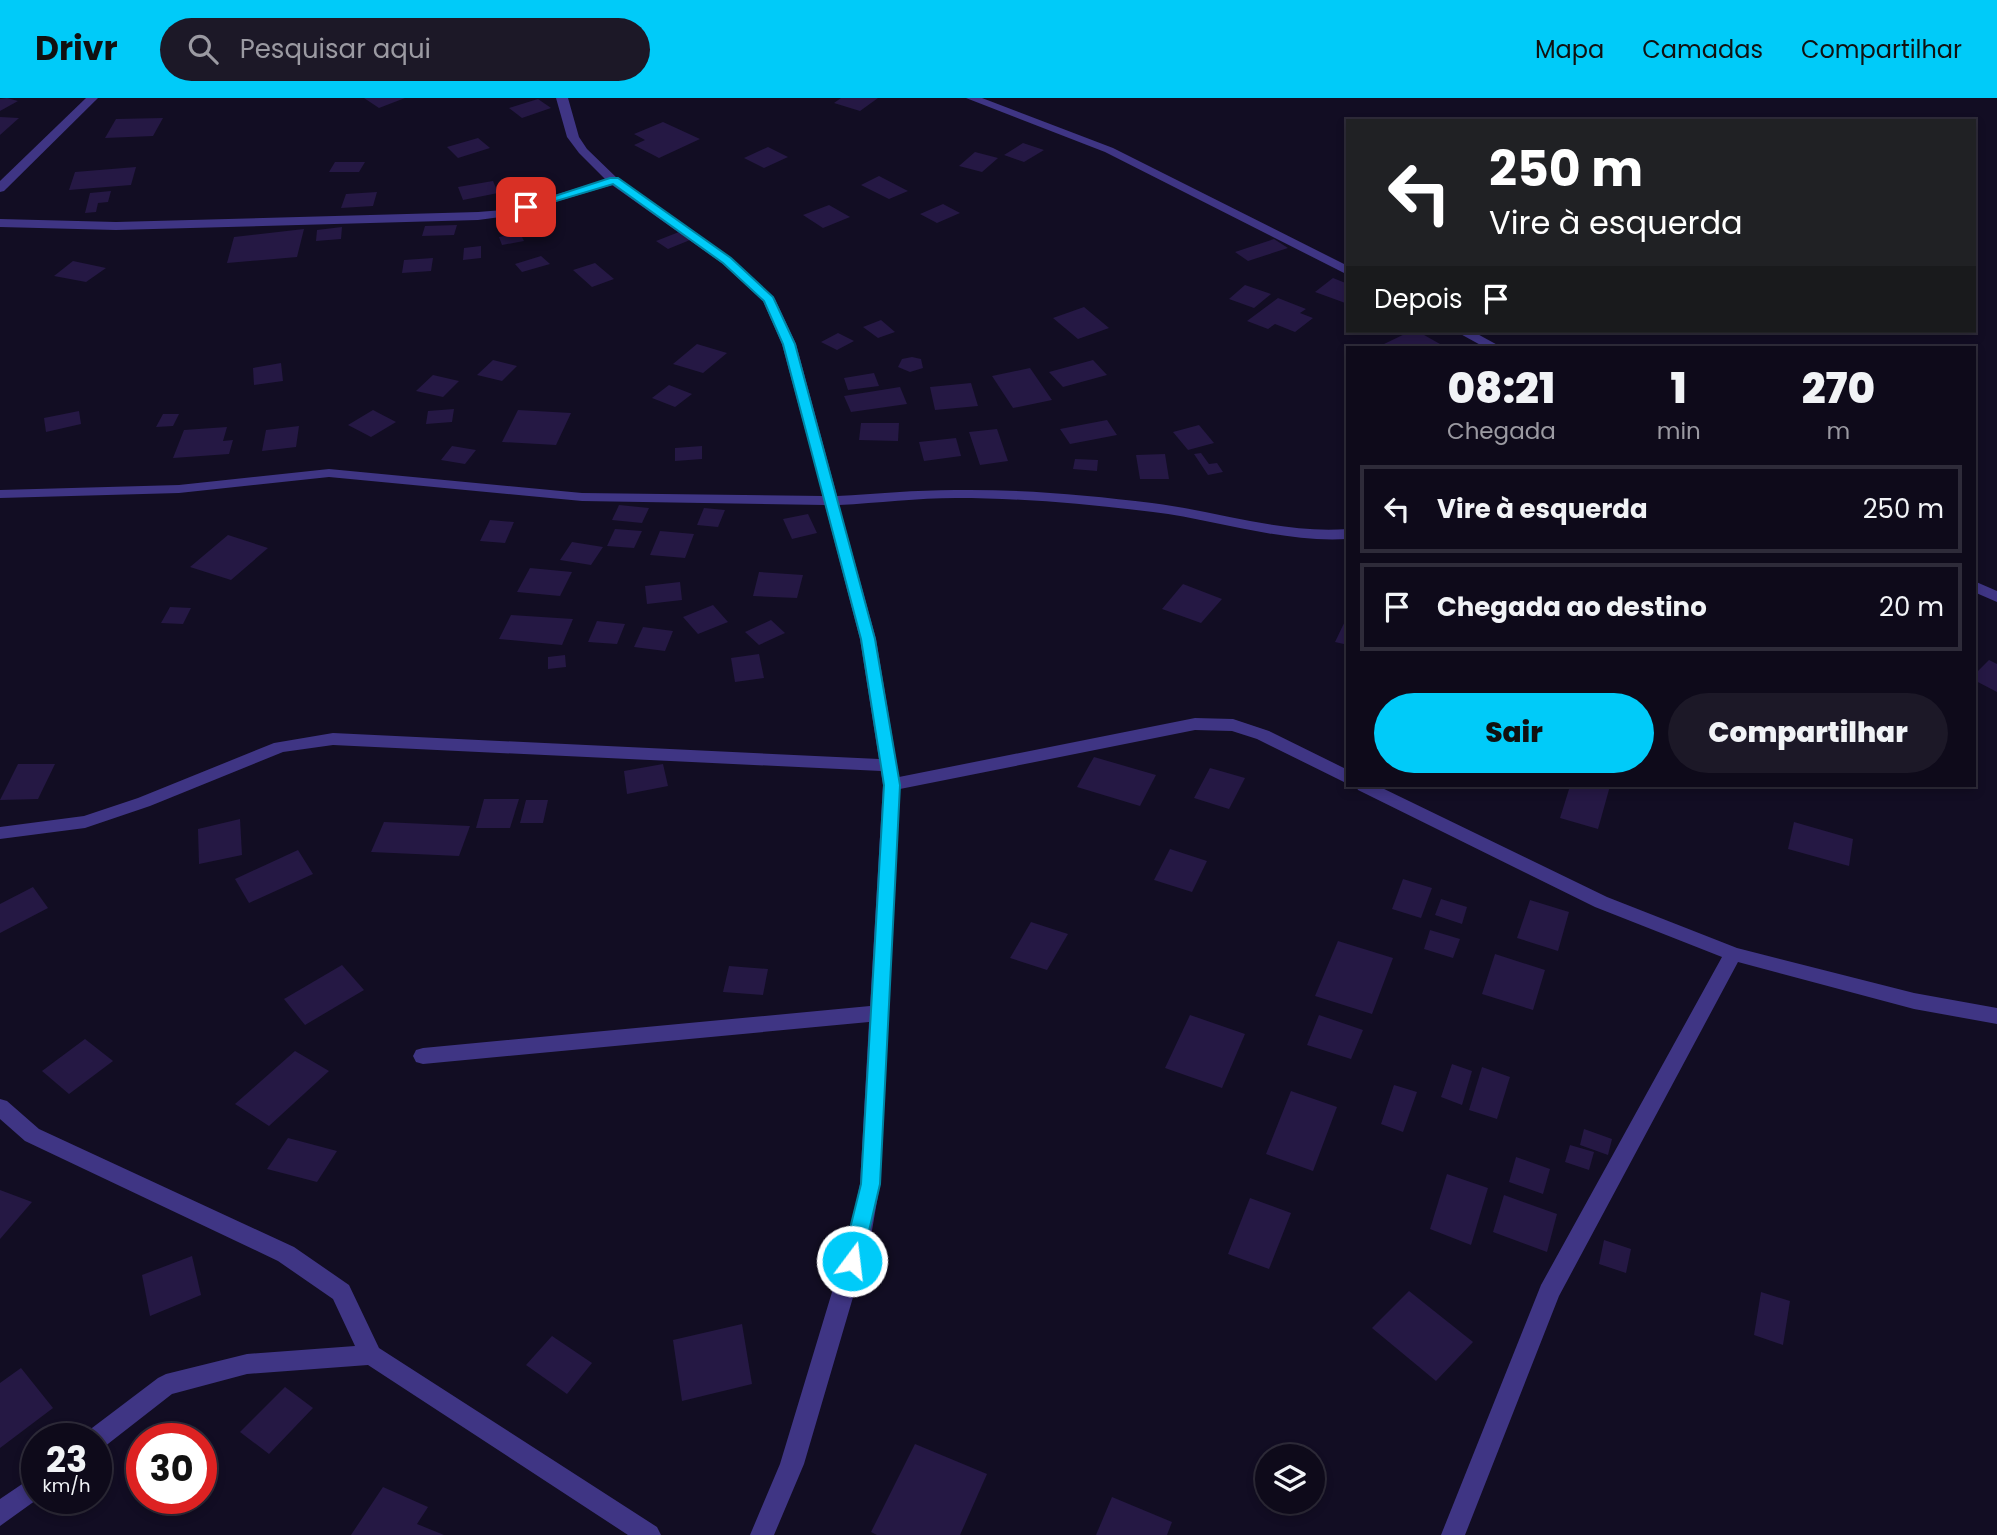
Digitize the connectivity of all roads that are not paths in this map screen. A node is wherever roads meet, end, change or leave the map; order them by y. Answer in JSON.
{"nodes":[{"id":1,"x":92,"y":98,"type":"edge"},
{"id":2,"x":562,"y":98,"type":"edge"},
{"id":3,"x":972,"y":98,"type":"edge"},
{"id":4,"x":614,"y":181,"type":"junction"},
{"id":5,"x":0,"y":188,"type":"edge"},
{"id":6,"x":0,"y":223,"type":"edge"},
{"id":7,"x":1346,"y":270,"type":"edge"},
{"id":8,"x":1466,"y":333,"type":"edge"},
{"id":9,"x":1492,"y":346,"type":"edge"},
{"id":10,"x":0,"y":494,"type":"edge"},
{"id":11,"x":829,"y":501,"type":"junction"},
{"id":12,"x":1346,"y":534,"type":"edge"},
{"id":13,"x":1976,"y":587,"type":"edge"},
{"id":14,"x":1997,"y":597,"type":"edge"},
{"id":15,"x":889,"y":765,"type":"junction"},
{"id":16,"x":1346,"y":777,"type":"edge"},
{"id":17,"x":892,"y":785,"type":"junction"},
{"id":18,"x":1366,"y":787,"type":"edge"},
{"id":19,"x":0,"y":833,"type":"edge"},
{"id":20,"x":1733,"y":954,"type":"junction"},
{"id":21,"x":880,"y":1013,"type":"junction"},
{"id":22,"x":1997,"y":1016,"type":"edge"},
{"id":23,"x":424,"y":1056,"type":"dead end"},
{"id":24,"x":0,"y":1107,"type":"edge"},
{"id":25,"x":371,"y":1355,"type":"junction"},
{"id":26,"x":112,"y":1427,"type":"edge"},
{"id":27,"x":21,"y":1498,"type":"edge"},
{"id":28,"x":0,"y":1514,"type":"edge"},
{"id":29,"x":649,"y":1535,"type":"edge"},
{"id":30,"x":762,"y":1535,"type":"edge"},
{"id":31,"x":1453,"y":1535,"type":"edge"}],
"edges":[{"from":1,"to":5,"type":"street"},
{"from":2,"to":4,"type":"street"},
{"from":3,"to":7,"type":"street"},
{"from":4,"to":6,"type":"street"},
{"from":4,"to":11,"type":"street"},
{"from":8,"to":9,"type":"street"},
{"from":10,"to":11,"type":"street"},
{"from":11,"to":12,"type":"street"},
{"from":11,"to":15,"type":"street"},
{"from":13,"to":14,"type":"street"},
{"from":15,"to":17,"type":"street"},
{"from":15,"to":19,"type":"street"},
{"from":16,"to":17,"type":"street"},
{"from":17,"to":21,"type":"street"},
{"from":18,"to":20,"type":"street"},
{"from":20,"to":22,"type":"street"},
{"from":20,"to":31,"type":"street"},
{"from":21,"to":23,"type":"street"},
{"from":21,"to":30,"type":"street"},
{"from":24,"to":25,"type":"street"},
{"from":25,"to":26,"type":"street"},
{"from":25,"to":29,"type":"street"},
{"from":27,"to":28,"type":"street"}]}
